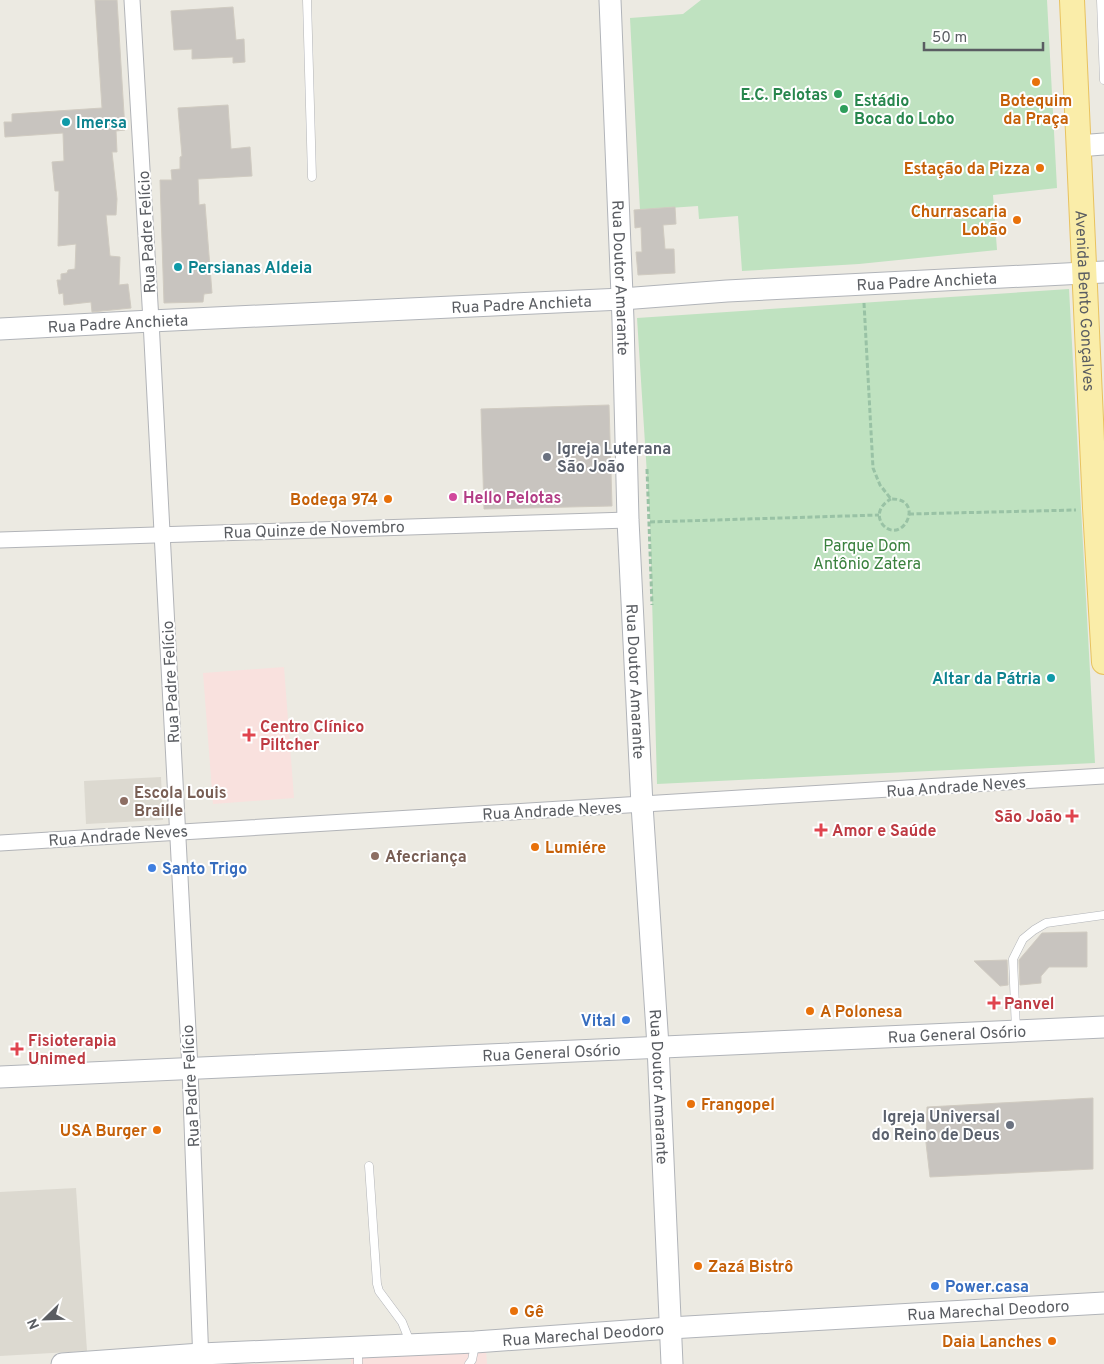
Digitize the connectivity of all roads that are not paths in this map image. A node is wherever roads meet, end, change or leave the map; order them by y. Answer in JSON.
{"nodes":[{"id":1,"x":132,"y":0,"type":"edge"},
{"id":2,"x":307,"y":0,"type":"edge"},
{"id":3,"x":610,"y":0,"type":"edge"},
{"id":4,"x":1072,"y":0,"type":"edge"},
{"id":5,"x":1101,"y":0,"type":"edge"},
{"id":6,"x":1104,"y":80,"type":"edge"},
{"id":7,"x":1104,"y":144,"type":"edge"},
{"id":8,"x":1078,"y":146,"type":"junction"},
{"id":9,"x":312,"y":177,"type":"dead end"},
{"id":10,"x":1094,"y":273,"type":"edge"},
{"id":11,"x":622,"y":299,"type":"junction"},
{"id":12,"x":151,"y":320,"type":"junction"},
{"id":13,"x":0,"y":329,"type":"edge"},
{"id":14,"x":1093,"y":508,"type":"edge"},
{"id":15,"x":628,"y":520,"type":"junction"},
{"id":16,"x":162,"y":534,"type":"junction"},
{"id":17,"x":0,"y":540,"type":"edge"},
{"id":18,"x":1104,"y":662,"type":"edge"},
{"id":19,"x":1104,"y":776,"type":"edge"},
{"id":20,"x":642,"y":805,"type":"junction"},
{"id":21,"x":177,"y":831,"type":"junction"},
{"id":22,"x":0,"y":843,"type":"edge"},
{"id":23,"x":1104,"y":915,"type":"edge"},
{"id":24,"x":1104,"y":1026,"type":"edge"},
{"id":25,"x":1016,"y":1030,"type":"junction"},
{"id":26,"x":658,"y":1046,"type":"junction"},
{"id":27,"x":190,"y":1069,"type":"junction"},
{"id":28,"x":0,"y":1077,"type":"edge"},
{"id":29,"x":369,"y":1166,"type":"dead end"},
{"id":30,"x":1104,"y":1303,"type":"edge"},
{"id":31,"x":670,"y":1328,"type":"junction"},
{"id":32,"x":475,"y":1342,"type":"junction"},
{"id":33,"x":411,"y":1344,"type":"junction"},
{"id":34,"x":358,"y":1355,"type":"edge"},
{"id":35,"x":201,"y":1359,"type":"edge"},
{"id":36,"x":62,"y":1364,"type":"edge"},
{"id":37,"x":469,"y":1364,"type":"edge"},
{"id":38,"x":672,"y":1364,"type":"edge"}],
"edges":[{"from":1,"to":12,"type":"street","name":"Rua Padre Felício"},
{"from":2,"to":9,"type":"lane"},
{"from":3,"to":11,"type":"street","name":"Rua Doutor Amarante"},
{"from":4,"to":8,"type":"main road","name":"Avenida Bento Gonçalves"},
{"from":5,"to":6,"type":"lane"},
{"from":7,"to":8,"type":"street"},
{"from":8,"to":10,"type":"main road","name":"Avenida Bento Gonçalves"},
{"from":10,"to":11,"type":"street","name":"Rua Padre Anchieta"},
{"from":10,"to":14,"type":"main road","name":"Avenida Bento Gonçalves"},
{"from":11,"to":12,"type":"street","name":"Rua Padre Anchieta"},
{"from":11,"to":15,"type":"street","name":"Rua Doutor Amarante"},
{"from":12,"to":13,"type":"street","name":"Rua Padre Anchieta"},
{"from":12,"to":16,"type":"street","name":"Rua Padre Felício"},
{"from":14,"to":18,"type":"main road","name":"Avenida Bento Gonçalves"},
{"from":15,"to":16,"type":"street","name":"Rua Quinze de Novembro"},
{"from":15,"to":20,"type":"street","name":"Rua Doutor Amarante"},
{"from":16,"to":17,"type":"street","name":"Rua Quinze de Novembro"},
{"from":16,"to":21,"type":"street","name":"Rua Padre Felício"},
{"from":19,"to":20,"type":"street","name":"Rua Andrade Neves"},
{"from":20,"to":21,"type":"street","name":"Rua Andrade Neves"},
{"from":20,"to":26,"type":"street","name":"Rua Doutor Amarante"},
{"from":21,"to":22,"type":"street","name":"Rua Andrade Neves"},
{"from":21,"to":27,"type":"street","name":"Rua Padre Felício"},
{"from":23,"to":25,"type":"lane"},
{"from":24,"to":25,"type":"street","name":"Rua General Osório"},
{"from":25,"to":26,"type":"street","name":"Rua General Osório"},
{"from":26,"to":27,"type":"street","name":"Rua General Osório"},
{"from":26,"to":31,"type":"street","name":"Rua Doutor Amarante"},
{"from":27,"to":28,"type":"street","name":"Rua General Osório"},
{"from":27,"to":35,"type":"street","name":"Rua Padre Felício"},
{"from":29,"to":33,"type":"lane"},
{"from":30,"to":31,"type":"street","name":"Rua Marechal Deodoro"},
{"from":31,"to":32,"type":"street","name":"Rua Marechal Deodoro"},
{"from":31,"to":38,"type":"street","name":"Rua Doutor Amarante"},
{"from":32,"to":33,"type":"street","name":"Rua Marechal Deodoro"},
{"from":32,"to":37,"type":"lane"},
{"from":33,"to":34,"type":"street","name":"Rua Marechal Deodoro"},
{"from":34,"to":35,"type":"street","name":"Rua Marechal Deodoro"},
{"from":35,"to":36,"type":"street","name":"Rua Marechal Deodoro"}]}
